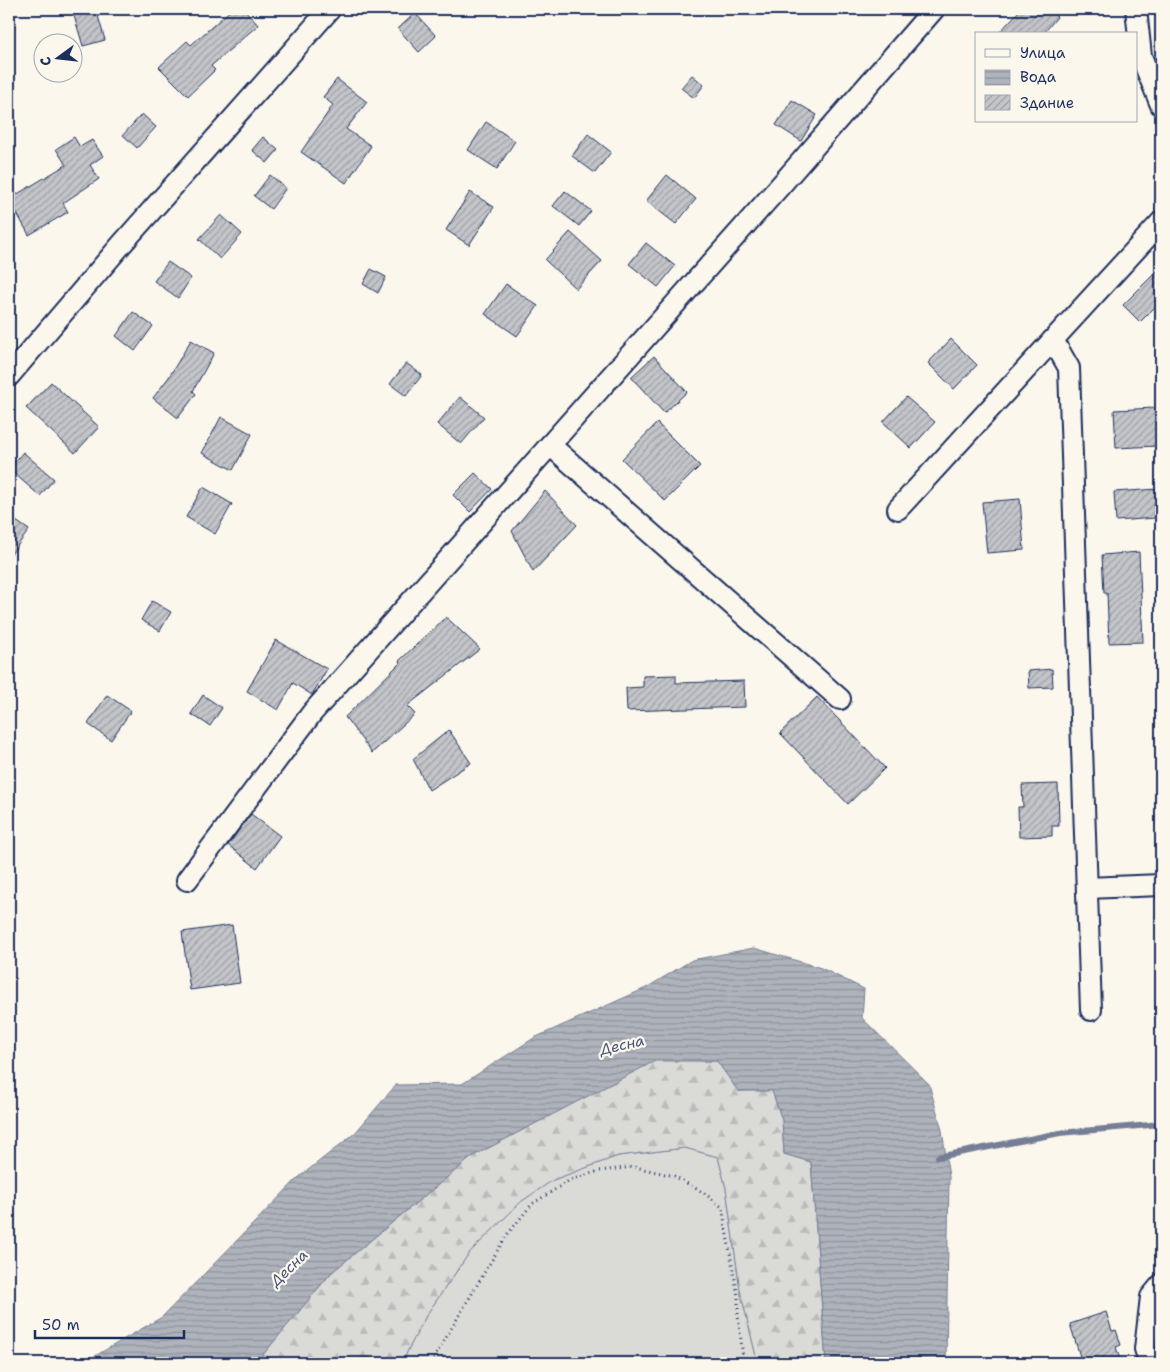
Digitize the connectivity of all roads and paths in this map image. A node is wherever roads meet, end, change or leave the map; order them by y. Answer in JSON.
{"nodes":[{"id":1,"x":330,"y":9,"type":"edge"},
{"id":2,"x":934,"y":9,"type":"edge"},
{"id":3,"x":1136,"y":9,"type":"edge"},
{"id":4,"x":1161,"y":105,"type":"edge"},
{"id":5,"x":1161,"y":222,"type":"edge"},
{"id":6,"x":1053,"y":340,"type":"junction"},
{"id":7,"x":9,"y":376,"type":"edge"},
{"id":8,"x":550,"y":445,"type":"junction"},
{"id":9,"x":898,"y":509,"type":"dead end"},
{"id":10,"x":840,"y":699,"type":"dead end"},
{"id":11,"x":187,"y":880,"type":"dead end"},
{"id":12,"x":1161,"y":885,"type":"edge"},
{"id":13,"x":1087,"y":888,"type":"junction"},
{"id":14,"x":1091,"y":1010,"type":"dead end"},
{"id":15,"x":1161,"y":1285,"type":"edge"},
{"id":16,"x":431,"y":1363,"type":"edge"},
{"id":17,"x":741,"y":1363,"type":"edge"},
{"id":18,"x":1150,"y":1363,"type":"edge"}],
"edges":[{"from":1,"to":7,"type":"street"},
{"from":2,"to":8,"type":"street"},
{"from":3,"to":4,"type":"street"},
{"from":5,"to":6,"type":"street"},
{"from":6,"to":9,"type":"street"},
{"from":6,"to":13,"type":"street"},
{"from":8,"to":10,"type":"street"},
{"from":8,"to":11,"type":"street"},
{"from":12,"to":13,"type":"street"},
{"from":13,"to":14,"type":"street"},
{"from":15,"to":18,"type":"street"},
{"from":16,"to":17,"type":"path"}]}
